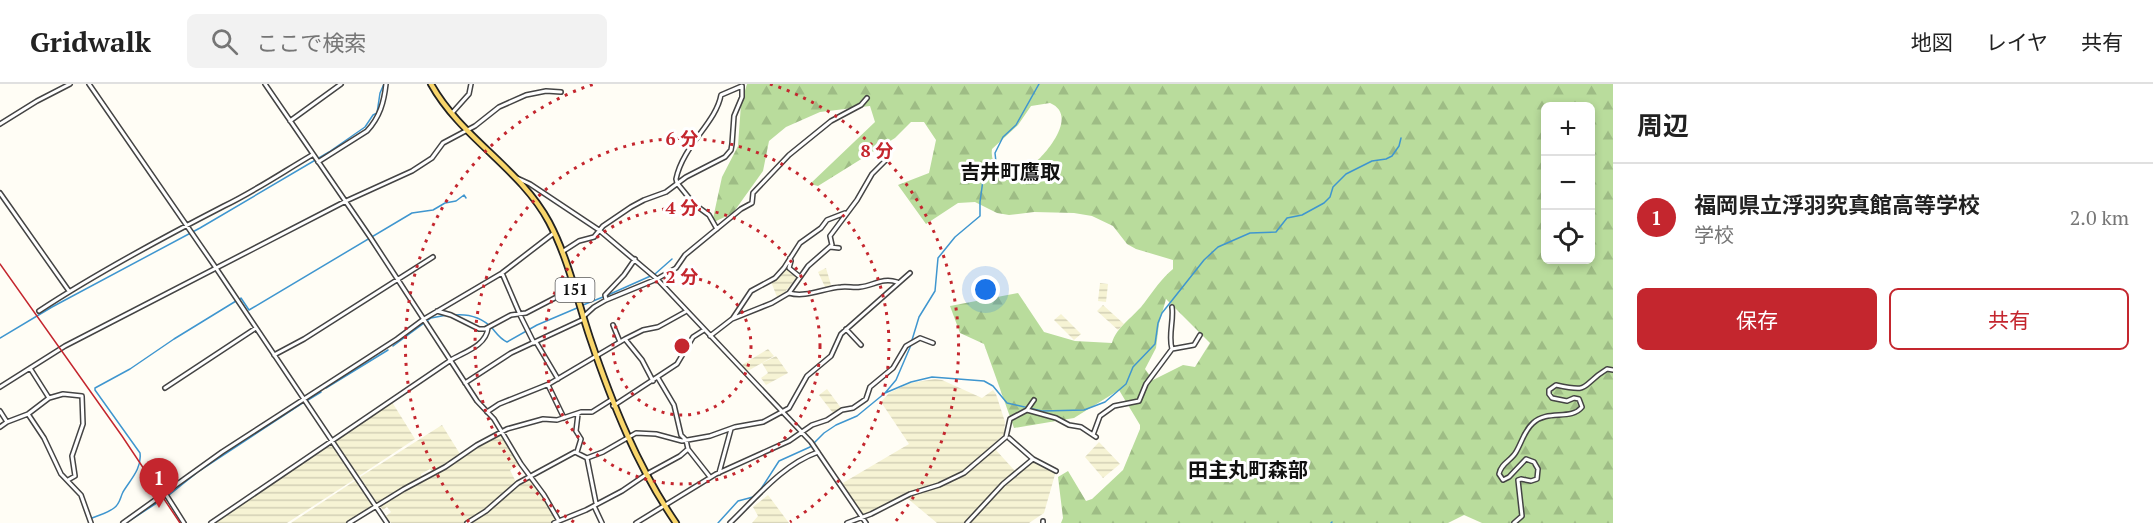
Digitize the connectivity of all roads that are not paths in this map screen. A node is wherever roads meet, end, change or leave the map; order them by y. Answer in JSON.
{"nodes":[{"id":1,"x":70,"y":84,"type":"edge"},
{"id":2,"x":89,"y":84,"type":"edge"},
{"id":3,"x":265,"y":84,"type":"edge"},
{"id":4,"x":341,"y":84,"type":"edge"},
{"id":5,"x":386,"y":84,"type":"edge"},
{"id":6,"x":431,"y":84,"type":"edge"},
{"id":7,"x":471,"y":84,"type":"edge"},
{"id":8,"x":561,"y":92,"type":"dead end"},
{"id":9,"x":867,"y":98,"type":"dead end"},
{"id":10,"x":452,"y":113,"type":"junction"},
{"id":11,"x":290,"y":121,"type":"junction"},
{"id":12,"x":0,"y":124,"type":"edge"},
{"id":13,"x":467,"y":131,"type":"junction"},
{"id":14,"x":312,"y":155,"type":"junction"},
{"id":15,"x":885,"y":160,"type":"dead end"},
{"id":16,"x":318,"y":162,"type":"junction"},
{"id":17,"x":517,"y":178,"type":"junction"},
{"id":18,"x":676,"y":183,"type":"junction"},
{"id":19,"x":0,"y":193,"type":"edge"},
{"id":20,"x":346,"y":201,"type":"junction"},
{"id":21,"x":846,"y":212,"type":"junction"},
{"id":22,"x":188,"y":226,"type":"junction"},
{"id":23,"x":717,"y":229,"type":"junction"},
{"id":24,"x":599,"y":230,"type":"junction"},
{"id":25,"x":554,"y":233,"type":"junction"},
{"id":26,"x":830,"y":247,"type":"junction"},
{"id":27,"x":839,"y":248,"type":"dead end"},
{"id":28,"x":562,"y":252,"type":"junction"},
{"id":29,"x":433,"y":257,"type":"dead end"},
{"id":30,"x":790,"y":258,"type":"junction"},
{"id":31,"x":635,"y":260,"type":"junction"},
{"id":32,"x":216,"y":268,"type":"junction"},
{"id":33,"x":502,"y":273,"type":"junction"},
{"id":34,"x":910,"y":273,"type":"dead end"},
{"id":35,"x":800,"y":278,"type":"junction"},
{"id":36,"x":657,"y":279,"type":"junction"},
{"id":37,"x":399,"y":280,"type":"junction"},
{"id":38,"x":897,"y":282,"type":"junction"},
{"id":39,"x":574,"y":288,"type":"junction"},
{"id":40,"x":69,"y":291,"type":"junction"},
{"id":41,"x":789,"y":293,"type":"junction"},
{"id":42,"x":605,"y":297,"type":"junction"},
{"id":43,"x":1172,"y":307,"type":"dead end"},
{"id":44,"x":39,"y":311,"type":"dead end"},
{"id":45,"x":437,"y":311,"type":"junction"},
{"id":46,"x":686,"y":312,"type":"junction"},
{"id":47,"x":519,"y":314,"type":"junction"},
{"id":48,"x":584,"y":318,"type":"junction"},
{"id":49,"x":732,"y":319,"type":"junction"},
{"id":50,"x":425,"y":321,"type":"junction"},
{"id":51,"x":613,"y":325,"type":"dead end"},
{"id":52,"x":489,"y":327,"type":"junction"},
{"id":53,"x":256,"y":328,"type":"junction"},
{"id":54,"x":846,"y":329,"type":"junction"},
{"id":55,"x":704,"y":330,"type":"junction"},
{"id":56,"x":1200,"y":335,"type":"dead end"},
{"id":57,"x":710,"y":336,"type":"junction"},
{"id":58,"x":625,"y":339,"type":"junction"},
{"id":59,"x":620,"y":342,"type":"junction"},
{"id":60,"x":535,"y":343,"type":"junction"},
{"id":61,"x":933,"y":344,"type":"dead end"},
{"id":62,"x":861,"y":345,"type":"dead end"},
{"id":63,"x":1172,"y":349,"type":"junction"},
{"id":64,"x":274,"y":355,"type":"junction"},
{"id":65,"x":597,"y":357,"type":"junction"},
{"id":66,"x":451,"y":360,"type":"junction"},
{"id":67,"x":30,"y":368,"type":"junction"},
{"id":68,"x":1613,"y":370,"type":"edge"},
{"id":69,"x":658,"y":378,"type":"junction"},
{"id":70,"x":558,"y":379,"type":"junction"},
{"id":71,"x":653,"y":381,"type":"junction"},
{"id":72,"x":465,"y":383,"type":"junction"},
{"id":73,"x":548,"y":384,"type":"junction"},
{"id":74,"x":0,"y":387,"type":"edge"},
{"id":75,"x":165,"y":388,"type":"dead end"},
{"id":76,"x":49,"y":398,"type":"junction"},
{"id":77,"x":303,"y":399,"type":"junction"},
{"id":78,"x":1035,"y":400,"type":"dead end"},
{"id":79,"x":612,"y":403,"type":"junction"},
{"id":80,"x":1027,"y":410,"type":"junction"},
{"id":81,"x":0,"y":411,"type":"edge"},
{"id":82,"x":487,"y":412,"type":"junction"},
{"id":83,"x":781,"y":412,"type":"junction"},
{"id":84,"x":28,"y":414,"type":"junction"},
{"id":85,"x":578,"y":414,"type":"junction"},
{"id":86,"x":564,"y":418,"type":"junction"},
{"id":87,"x":7,"y":422,"type":"junction"},
{"id":88,"x":0,"y":427,"type":"edge"},
{"id":89,"x":731,"y":429,"type":"junction"},
{"id":90,"x":502,"y":432,"type":"junction"},
{"id":91,"x":802,"y":433,"type":"junction"},
{"id":92,"x":627,"y":438,"type":"junction"},
{"id":93,"x":1009,"y":438,"type":"dead end"},
{"id":94,"x":686,"y":440,"type":"junction"},
{"id":95,"x":332,"y":441,"type":"junction"},
{"id":96,"x":688,"y":449,"type":"junction"},
{"id":97,"x":577,"y":452,"type":"junction"},
{"id":98,"x":818,"y":452,"type":"junction"},
{"id":99,"x":587,"y":458,"type":"junction"},
{"id":100,"x":1033,"y":459,"type":"junction"},
{"id":101,"x":1056,"y":471,"type":"dead end"},
{"id":102,"x":719,"y":473,"type":"junction"},
{"id":103,"x":647,"y":474,"type":"junction"},
{"id":104,"x":530,"y":476,"type":"junction"},
{"id":105,"x":710,"y":477,"type":"junction"},
{"id":106,"x":67,"y":480,"type":"junction"},
{"id":107,"x":165,"y":493,"type":"junction"},
{"id":108,"x":665,"y":504,"type":"junction"},
{"id":109,"x":595,"y":505,"type":"junction"},
{"id":110,"x":376,"y":507,"type":"junction"},
{"id":111,"x":861,"y":517,"type":"junction"},
{"id":112,"x":563,"y":521,"type":"edge"},
{"id":113,"x":91,"y":523,"type":"edge"},
{"id":114,"x":123,"y":523,"type":"edge"},
{"id":115,"x":184,"y":523,"type":"edge"},
{"id":116,"x":211,"y":523,"type":"edge"},
{"id":117,"x":349,"y":523,"type":"edge"},
{"id":118,"x":387,"y":523,"type":"edge"},
{"id":119,"x":468,"y":523,"type":"edge"},
{"id":120,"x":554,"y":523,"type":"edge"},
{"id":121,"x":602,"y":523,"type":"edge"},
{"id":122,"x":636,"y":523,"type":"edge"},
{"id":123,"x":676,"y":523,"type":"edge"},
{"id":124,"x":730,"y":523,"type":"edge"},
{"id":125,"x":847,"y":523,"type":"edge"},
{"id":126,"x":866,"y":523,"type":"edge"},
{"id":127,"x":967,"y":523,"type":"edge"},
{"id":128,"x":1514,"y":523,"type":"edge"}],
"edges":[{"from":1,"to":12,"type":"street"},
{"from":2,"to":22,"type":"street"},
{"from":3,"to":11,"type":"street"},
{"from":4,"to":11,"type":"street"},
{"from":5,"to":16,"type":"street"},
{"from":6,"to":10,"type":"main road","number":"151"},
{"from":7,"to":10,"type":"street"},
{"from":8,"to":13,"type":"street"},
{"from":9,"to":23,"type":"street"},
{"from":10,"to":13,"type":"main road","number":"151"},
{"from":11,"to":14,"type":"street"},
{"from":13,"to":17,"type":"main road","number":"151"},
{"from":13,"to":20,"type":"street"},
{"from":14,"to":16,"type":"street"},
{"from":14,"to":22,"type":"street"},
{"from":15,"to":21,"type":"street"},
{"from":16,"to":20,"type":"street"},
{"from":17,"to":24,"type":"street"},
{"from":17,"to":25,"type":"main road","number":"151"},
{"from":18,"to":18,"type":"street"},
{"from":18,"to":23,"type":"street"},
{"from":18,"to":24,"type":"street"},
{"from":19,"to":40,"type":"street"},
{"from":20,"to":32,"type":"street"},
{"from":20,"to":37,"type":"street"},
{"from":21,"to":26,"type":"street"},
{"from":21,"to":30,"type":"street"},
{"from":22,"to":32,"type":"street"},
{"from":22,"to":40,"type":"street"},
{"from":23,"to":36,"type":"street"},
{"from":24,"to":28,"type":"street"},
{"from":24,"to":31,"type":"street"},
{"from":25,"to":28,"type":"main road","number":"151"},
{"from":25,"to":33,"type":"street"},
{"from":26,"to":27,"type":"street"},
{"from":26,"to":35,"type":"street"},
{"from":28,"to":39,"type":"main road","number":"151"},
{"from":29,"to":37,"type":"street"},
{"from":30,"to":35,"type":"street"},
{"from":30,"to":49,"type":"street"},
{"from":31,"to":36,"type":"street"},
{"from":31,"to":42,"type":"street"},
{"from":32,"to":53,"type":"street"},
{"from":32,"to":67,"type":"street"},
{"from":33,"to":45,"type":"street"},
{"from":33,"to":47,"type":"street"},
{"from":34,"to":38,"type":"street"},
{"from":35,"to":41,"type":"street"},
{"from":36,"to":42,"type":"street"},
{"from":36,"to":46,"type":"street"},
{"from":37,"to":50,"type":"street"},
{"from":37,"to":64,"type":"street"},
{"from":38,"to":41,"type":"street"},
{"from":38,"to":54,"type":"street"},
{"from":39,"to":47,"type":"street"},
{"from":39,"to":48,"type":"main road","number":"151"},
{"from":40,"to":44,"type":"street"},
{"from":41,"to":49,"type":"street"},
{"from":42,"to":48,"type":"street"},
{"from":43,"to":63,"type":"street"},
{"from":45,"to":50,"type":"street"},
{"from":45,"to":52,"type":"street"},
{"from":46,"to":55,"type":"street"},
{"from":46,"to":58,"type":"street"},
{"from":47,"to":52,"type":"street"},
{"from":47,"to":60,"type":"street"},
{"from":48,"to":60,"type":"street"},
{"from":48,"to":65,"type":"main road","number":"151"},
{"from":49,"to":57,"type":"street"},
{"from":50,"to":66,"type":"street"},
{"from":50,"to":77,"type":"street"},
{"from":51,"to":59,"type":"street"},
{"from":52,"to":66,"type":"street"},
{"from":53,"to":64,"type":"street"},
{"from":53,"to":75,"type":"street"},
{"from":54,"to":62,"type":"street"},
{"from":54,"to":83,"type":"street"},
{"from":55,"to":57,"type":"street"},
{"from":55,"to":69,"type":"street"},
{"from":56,"to":63,"type":"street"},
{"from":57,"to":83,"type":"street"},
{"from":58,"to":59,"type":"street"},
{"from":58,"to":71,"type":"street"},
{"from":59,"to":65,"type":"street"},
{"from":60,"to":70,"type":"street"},
{"from":60,"to":72,"type":"street"},
{"from":61,"to":91,"type":"street"},
{"from":63,"to":80,"type":"street"},
{"from":64,"to":77,"type":"street"},
{"from":65,"to":70,"type":"street"},
{"from":65,"to":79,"type":"main road","number":"151"},
{"from":66,"to":72,"type":"street"},
{"from":66,"to":95,"type":"street"},
{"from":67,"to":74,"type":"street"},
{"from":67,"to":76,"type":"street"},
{"from":68,"to":128,"type":"street"},
{"from":69,"to":71,"type":"street"},
{"from":69,"to":94,"type":"street"},
{"from":70,"to":73,"type":"street"},
{"from":71,"to":79,"type":"street"},
{"from":72,"to":82,"type":"street"},
{"from":73,"to":82,"type":"street"},
{"from":73,"to":86,"type":"street"},
{"from":76,"to":84,"type":"street"},
{"from":76,"to":106,"type":"street"},
{"from":77,"to":95,"type":"street"},
{"from":77,"to":107,"type":"street"},
{"from":78,"to":80,"type":"street"},
{"from":79,"to":85,"type":"street"},
{"from":79,"to":92,"type":"main road","number":"151"},
{"from":80,"to":111,"type":"street"},
{"from":81,"to":87,"type":"street"},
{"from":82,"to":90,"type":"street"},
{"from":83,"to":89,"type":"street"},
{"from":83,"to":91,"type":"street"},
{"from":84,"to":87,"type":"street"},
{"from":84,"to":106,"type":"street"},
{"from":85,"to":86,"type":"street"},
{"from":85,"to":97,"type":"street"},
{"from":86,"to":90,"type":"street"},
{"from":87,"to":88,"type":"street"},
{"from":89,"to":94,"type":"street"},
{"from":89,"to":102,"type":"street"},
{"from":90,"to":104,"type":"street"},
{"from":90,"to":110,"type":"street"},
{"from":91,"to":98,"type":"street"},
{"from":91,"to":102,"type":"street"},
{"from":92,"to":94,"type":"street"},
{"from":92,"to":99,"type":"street"},
{"from":92,"to":103,"type":"main road","number":"151"},
{"from":93,"to":100,"type":"street"},
{"from":94,"to":96,"type":"street"},
{"from":95,"to":110,"type":"street"},
{"from":95,"to":116,"type":"street"},
{"from":96,"to":103,"type":"street"},
{"from":96,"to":105,"type":"street"},
{"from":97,"to":99,"type":"street"},
{"from":97,"to":104,"type":"street"},
{"from":98,"to":111,"type":"street"},
{"from":98,"to":124,"type":"street"},
{"from":99,"to":109,"type":"street"},
{"from":100,"to":101,"type":"street"},
{"from":100,"to":127,"type":"street"},
{"from":102,"to":105,"type":"street"},
{"from":103,"to":108,"type":"main road","number":"151"},
{"from":103,"to":109,"type":"street"},
{"from":104,"to":112,"type":"street"},
{"from":104,"to":119,"type":"street"},
{"from":105,"to":108,"type":"street"},
{"from":106,"to":113,"type":"street"},
{"from":107,"to":114,"type":"street"},
{"from":107,"to":115,"type":"street"},
{"from":108,"to":122,"type":"street"},
{"from":108,"to":123,"type":"main road","number":"151"},
{"from":109,"to":112,"type":"street"},
{"from":109,"to":121,"type":"street"},
{"from":110,"to":117,"type":"street"},
{"from":110,"to":118,"type":"street"},
{"from":111,"to":125,"type":"street"},
{"from":111,"to":126,"type":"street"},
{"from":112,"to":120,"type":"street"}]}
